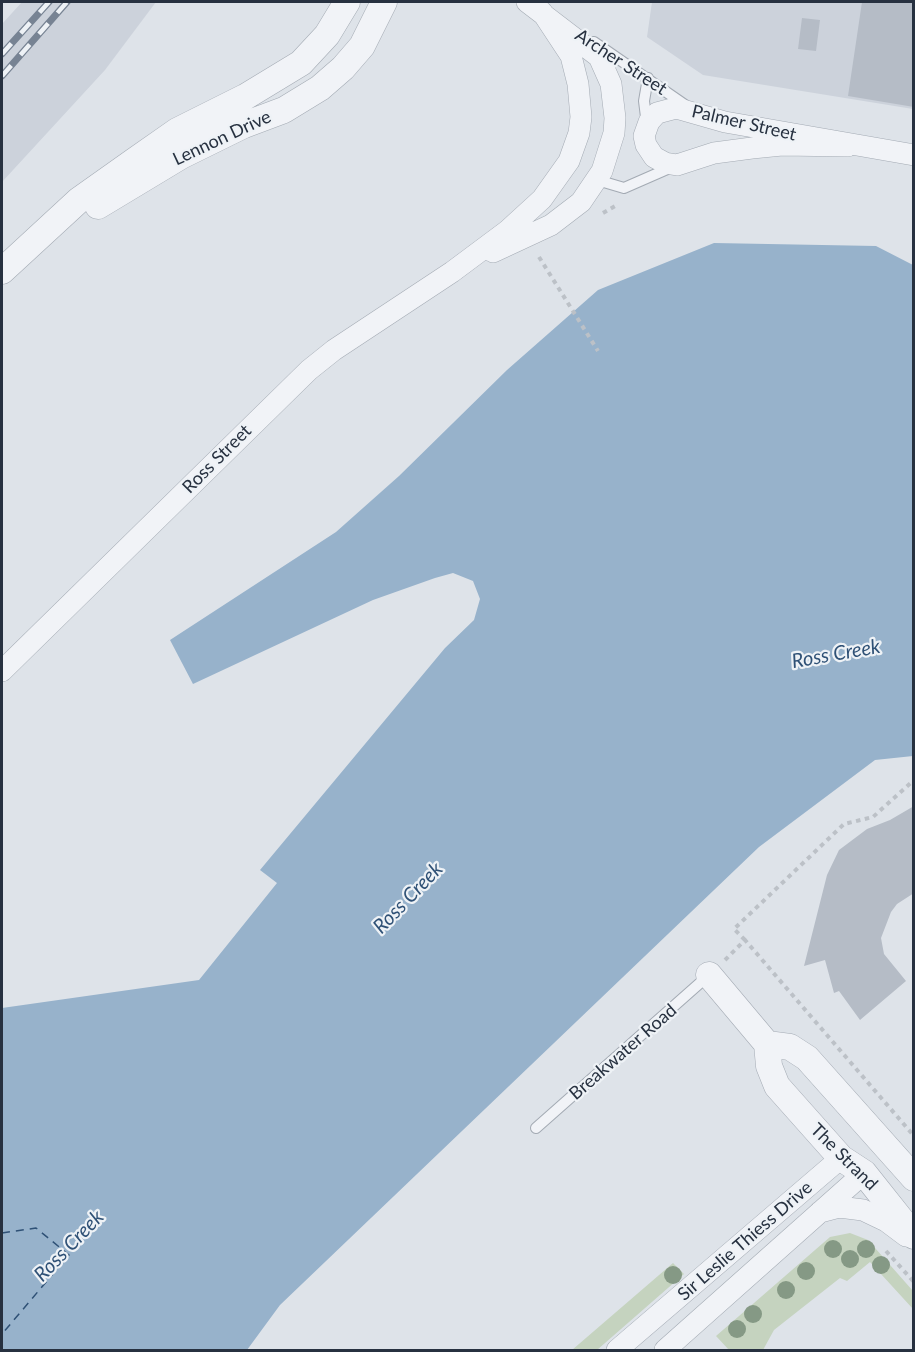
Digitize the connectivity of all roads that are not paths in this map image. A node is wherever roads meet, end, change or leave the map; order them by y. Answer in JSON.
{"nodes":[{"id":1,"x":347,"y":2,"type":"edge"},
{"id":2,"x":384,"y":2,"type":"edge"},
{"id":3,"x":534,"y":7,"type":"edge"},
{"id":4,"x":648,"y":78,"type":"junction"},
{"id":5,"x":698,"y":114,"type":"junction"},
{"id":6,"x":647,"y":126,"type":"junction"},
{"id":7,"x":848,"y":146,"type":"junction"},
{"id":8,"x":914,"y":156,"type":"edge"},
{"id":9,"x":568,"y":164,"type":"junction"},
{"id":10,"x":681,"y":164,"type":"junction"},
{"id":11,"x":597,"y":180,"type":"junction"},
{"id":12,"x":31,"y":247,"type":"junction"},
{"id":13,"x":2,"y":271,"type":"edge"},
{"id":14,"x":452,"y":272,"type":"junction"},
{"id":15,"x":2,"y":671,"type":"edge"},
{"id":16,"x":709,"y":975,"type":"joint"},
{"id":17,"x":767,"y":1044,"type":"junction"},
{"id":18,"x":536,"y":1128,"type":"dead end"},
{"id":19,"x":872,"y":1130,"type":"junction"},
{"id":20,"x":891,"y":1151,"type":"junction"},
{"id":21,"x":841,"y":1158,"type":"junction"},
{"id":22,"x":864,"y":1173,"type":"junction"},
{"id":23,"x":914,"y":1178,"type":"edge"},
{"id":24,"x":819,"y":1212,"type":"junction"},
{"id":25,"x":914,"y":1236,"type":"edge"},
{"id":26,"x":914,"y":1242,"type":"edge"},
{"id":27,"x":617,"y":1350,"type":"edge"},
{"id":28,"x":665,"y":1350,"type":"edge"}],
"edges":[{"from":1,"to":12,"type":"street","name":"Lennon Drive"},
{"from":2,"to":12,"type":"street","name":"Lennon Drive"},
{"from":3,"to":4,"type":"lane","name":"Archer Street"},
{"from":3,"to":9,"type":"street","name":"Archer Street"},
{"from":3,"to":11,"type":"street","name":"Archer Street"},
{"from":4,"to":5,"type":"lane","name":"Archer Street"},
{"from":4,"to":6,"type":"lane"},
{"from":5,"to":6,"type":"street","name":"Palmer Street"},
{"from":5,"to":7,"type":"street","name":"Palmer Street"},
{"from":6,"to":10,"type":"street"},
{"from":7,"to":8,"type":"street","name":"Palmer Street"},
{"from":7,"to":10,"type":"street","name":"Palmer Street"},
{"from":9,"to":11,"type":"street"},
{"from":9,"to":14,"type":"street","name":"Ross Street"},
{"from":10,"to":11,"type":"lane","name":"Palmer Street"},
{"from":11,"to":14,"type":"street","name":"Ross Street"},
{"from":12,"to":13,"type":"street","name":"Lennon Drive"},
{"from":14,"to":15,"type":"street","name":"Ross Street"},
{"from":16,"to":17,"type":"street"},
{"from":16,"to":18,"type":"lane","name":"Breakwater Road"},
{"from":17,"to":19,"type":"street","name":"The Strand"},
{"from":17,"to":21,"type":"street","name":"The Strand"},
{"from":19,"to":20,"type":"street","name":"The Strand"},
{"from":19,"to":21,"type":"street","name":"Sir Leslie Thiess Drive"},
{"from":20,"to":22,"type":"street","name":"Sir Leslie Thiess Drive"},
{"from":20,"to":23,"type":"street","name":"The Strand"},
{"from":21,"to":22,"type":"street","name":"The Strand"},
{"from":21,"to":27,"type":"street","name":"Sir Leslie Thiess Drive"},
{"from":22,"to":24,"type":"street","name":"Sir Leslie Thiess Drive"},
{"from":22,"to":25,"type":"street","name":"The Strand"},
{"from":24,"to":26,"type":"street"},
{"from":24,"to":28,"type":"street","name":"Sir Leslie Thiess Drive"}]}
